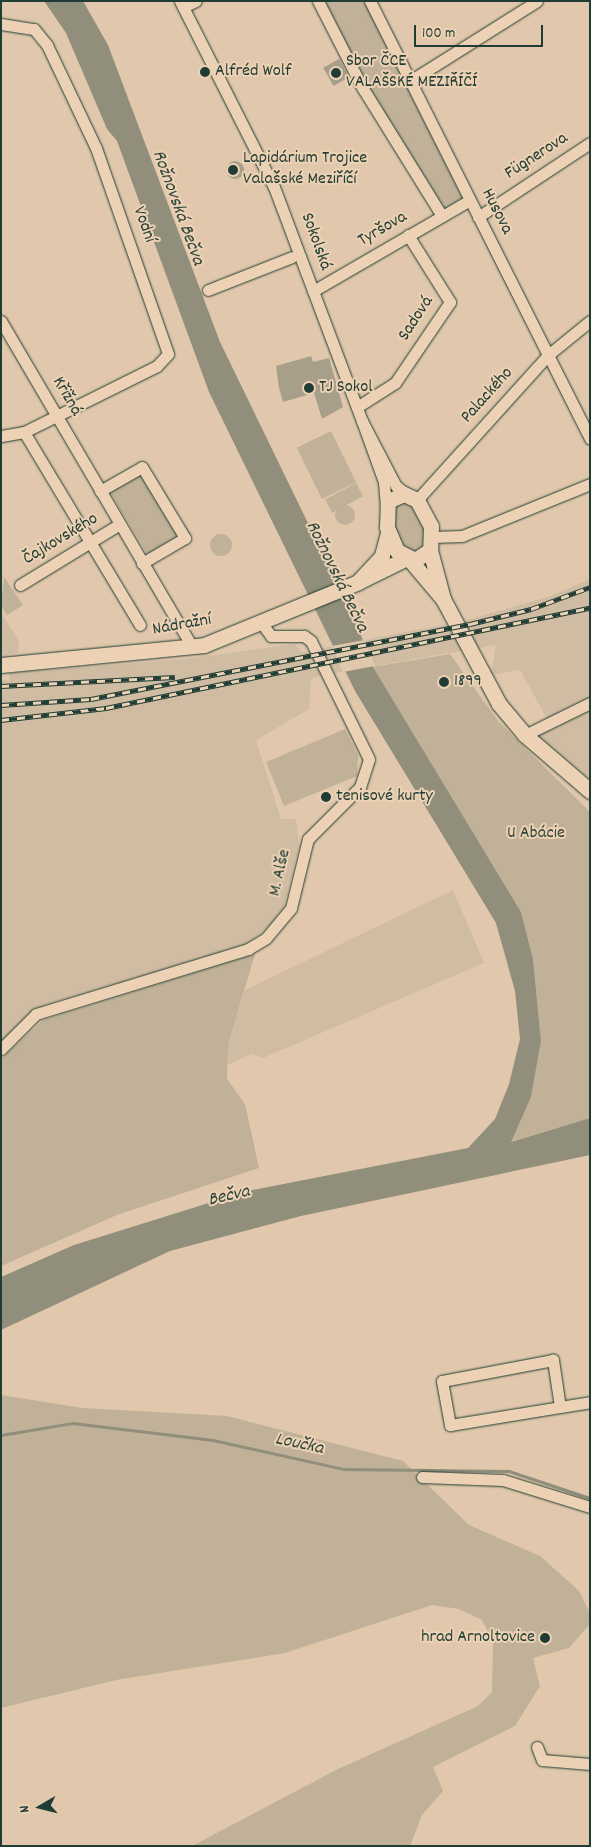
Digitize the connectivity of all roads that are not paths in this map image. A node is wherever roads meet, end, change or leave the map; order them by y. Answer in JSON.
{"nodes":[{"id":1,"x":196,"y":1,"type":"edge"},
{"id":2,"x":318,"y":1,"type":"edge"},
{"id":3,"x":370,"y":1,"type":"edge"},
{"id":4,"x":537,"y":1,"type":"edge"},
{"id":5,"x":181,"y":4,"type":"edge"},
{"id":6,"x":1,"y":24,"type":"edge"},
{"id":7,"x":410,"y":81,"type":"junction"},
{"id":8,"x":590,"y":143,"type":"edge"},
{"id":9,"x":470,"y":200,"type":"junction"},
{"id":10,"x":442,"y":216,"type":"junction"},
{"id":11,"x":478,"y":216,"type":"junction"},
{"id":12,"x":408,"y":236,"type":"junction"},
{"id":13,"x":292,"y":257,"type":"dead end"},
{"id":14,"x":208,"y":290,"type":"dead end"},
{"id":15,"x":313,"y":291,"type":"junction"},
{"id":16,"x":1,"y":321,"type":"edge"},
{"id":17,"x":590,"y":321,"type":"edge"},
{"id":18,"x":548,"y":355,"type":"junction"},
{"id":19,"x":357,"y":408,"type":"junction"},
{"id":20,"x":56,"y":414,"type":"junction"},
{"id":21,"x":362,"y":421,"type":"junction"},
{"id":22,"x":24,"y":432,"type":"junction"},
{"id":23,"x":1,"y":436,"type":"edge"},
{"id":24,"x":590,"y":438,"type":"edge"},
{"id":25,"x":590,"y":484,"type":"edge"},
{"id":26,"x":100,"y":491,"type":"junction"},
{"id":27,"x":413,"y":498,"type":"junction"},
{"id":28,"x":386,"y":506,"type":"junction"},
{"id":29,"x":120,"y":524,"type":"junction"},
{"id":30,"x":388,"y":533,"type":"junction"},
{"id":31,"x":92,"y":541,"type":"junction"},
{"id":32,"x":431,"y":544,"type":"junction"},
{"id":33,"x":408,"y":559,"type":"junction"},
{"id":34,"x":142,"y":562,"type":"junction"},
{"id":35,"x":355,"y":583,"type":"junction"},
{"id":36,"x":20,"y":585,"type":"dead end"},
{"id":37,"x":443,"y":599,"type":"junction"},
{"id":38,"x":261,"y":622,"type":"junction"},
{"id":39,"x":140,"y":625,"type":"dead end"},
{"id":40,"x":192,"y":647,"type":"junction"},
{"id":41,"x":1,"y":665,"type":"edge"},
{"id":42,"x":590,"y":703,"type":"edge"},
{"id":43,"x":525,"y":735,"type":"junction"},
{"id":44,"x":590,"y":791,"type":"edge"},
{"id":45,"x":1,"y":1049,"type":"edge"},
{"id":46,"x":590,"y":1402,"type":"edge"},
{"id":47,"x":560,"y":1407,"type":"junction"},
{"id":48,"x":422,"y":1477,"type":"dead end"},
{"id":49,"x":590,"y":1507,"type":"edge"},
{"id":50,"x":537,"y":1747,"type":"dead end"},
{"id":51,"x":590,"y":1764,"type":"edge"}],
"edges":[{"from":1,"to":5,"type":"street"},
{"from":2,"to":10,"type":"street"},
{"from":3,"to":7,"type":"street","name":"Husova"},
{"from":4,"to":7,"type":"street"},
{"from":5,"to":15,"type":"street","name":"Sokolská"},
{"from":6,"to":20,"type":"street","name":"Vodní"},
{"from":7,"to":9,"type":"street","name":"Husova"},
{"from":8,"to":11,"type":"street","name":"Fügnerova"},
{"from":9,"to":10,"type":"street","name":"Tyršova"},
{"from":9,"to":11,"type":"street","name":"Husova"},
{"from":10,"to":12,"type":"street","name":"Tyršova"},
{"from":11,"to":18,"type":"street","name":"Husova"},
{"from":12,"to":15,"type":"street","name":"Tyršova"},
{"from":12,"to":19,"type":"street","name":"Sadová"},
{"from":13,"to":14,"type":"street"},
{"from":15,"to":19,"type":"street","name":"Sokolská"},
{"from":16,"to":20,"type":"street","name":"Křižná"},
{"from":17,"to":18,"type":"street","name":"Palackého"},
{"from":18,"to":24,"type":"street","name":"Husova"},
{"from":18,"to":27,"type":"street","name":"Palackého"},
{"from":19,"to":21,"type":"street","name":"Sokolská"},
{"from":20,"to":22,"type":"street","name":"Vodní"},
{"from":20,"to":26,"type":"street","name":"Křižná"},
{"from":21,"to":27,"type":"street","name":"Sokolská"},
{"from":21,"to":28,"type":"street","name":"Sokolská"},
{"from":22,"to":23,"type":"street","name":"Vodní"},
{"from":22,"to":31,"type":"street"},
{"from":25,"to":32,"type":"street"},
{"from":26,"to":29,"type":"street","name":"Křižná"},
{"from":26,"to":34,"type":"street"},
{"from":27,"to":28,"type":"main road"},
{"from":27,"to":32,"type":"main road","name":"Sokolská"},
{"from":28,"to":30,"type":"main road","name":"Sokolská"},
{"from":29,"to":31,"type":"street","name":"Čajkovského"},
{"from":29,"to":34,"type":"street","name":"Křižná"},
{"from":30,"to":33,"type":"main road","name":"Sokolská"},
{"from":30,"to":35,"type":"main road","name":"Nádražní"},
{"from":31,"to":36,"type":"street","name":"Čajkovského"},
{"from":31,"to":39,"type":"street"},
{"from":32,"to":33,"type":"main road"},
{"from":32,"to":37,"type":"main road","name":"Sokolská"},
{"from":33,"to":35,"type":"main road","name":"Nádražní"},
{"from":33,"to":37,"type":"main road","name":"Sokolská"},
{"from":34,"to":40,"type":"street","name":"Křižná"},
{"from":35,"to":38,"type":"main road","name":"Nádražní"},
{"from":37,"to":43,"type":"main road","name":"Sokolská"},
{"from":38,"to":40,"type":"main road","name":"Nádražní"},
{"from":38,"to":45,"type":"street","name":"M. Alše"},
{"from":40,"to":41,"type":"main road","name":"Nádražní"},
{"from":42,"to":43,"type":"street"},
{"from":43,"to":44,"type":"main road"},
{"from":46,"to":47,"type":"street"},
{"from":47,"to":47,"type":"street"},
{"from":48,"to":49,"type":"street"},
{"from":50,"to":51,"type":"street"}]}
